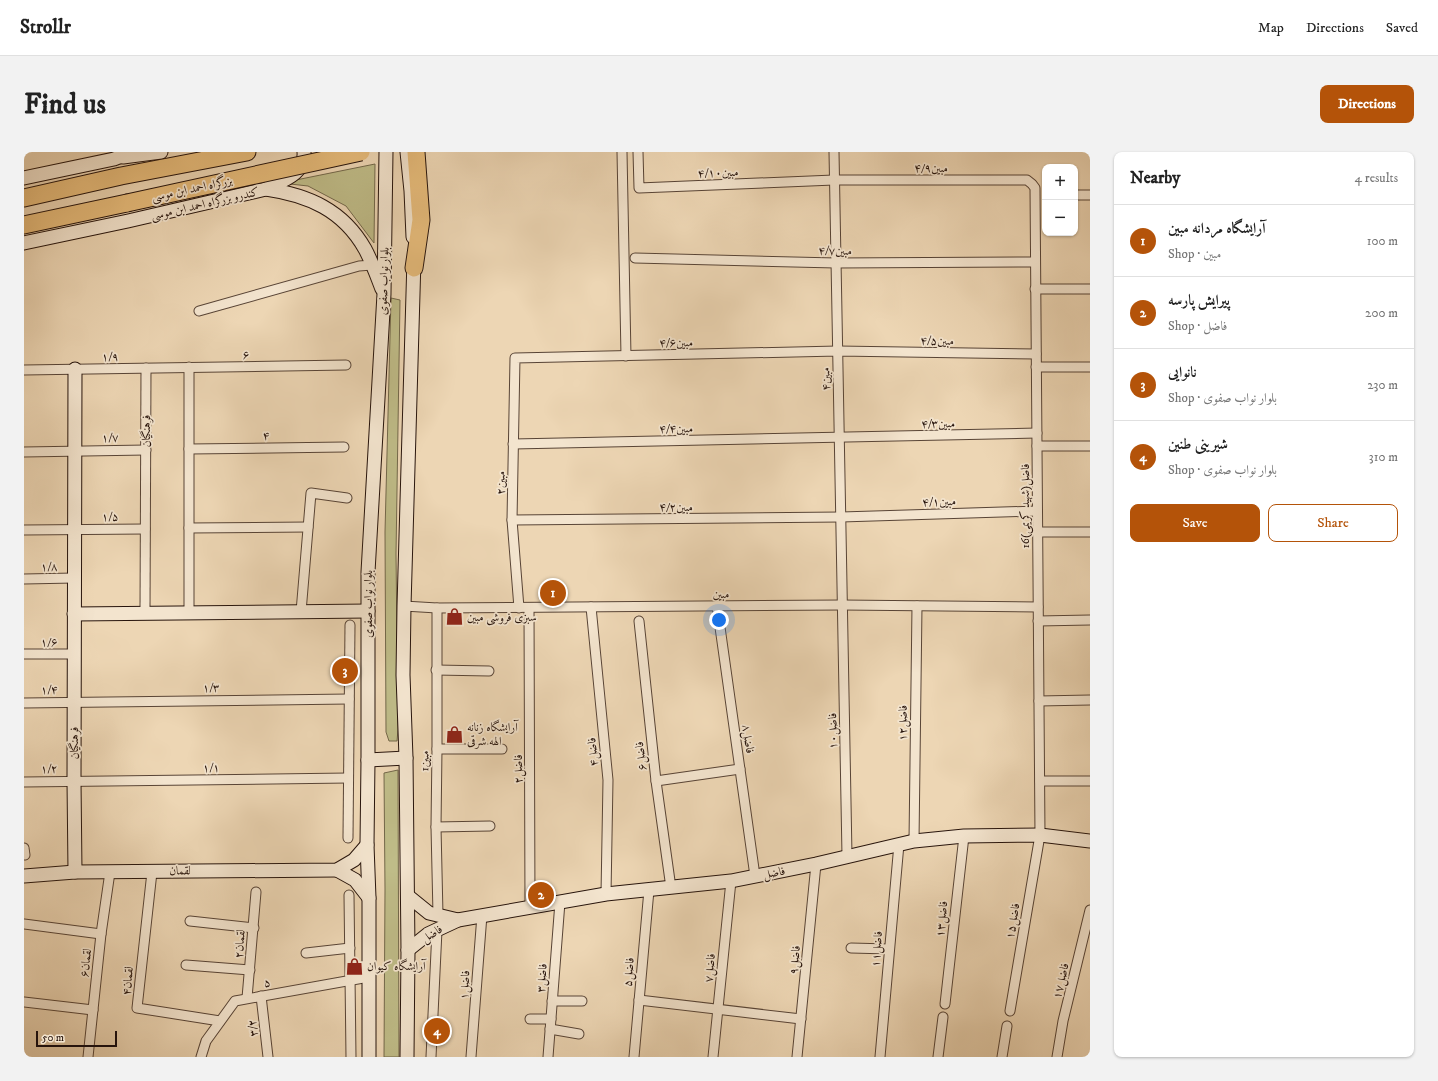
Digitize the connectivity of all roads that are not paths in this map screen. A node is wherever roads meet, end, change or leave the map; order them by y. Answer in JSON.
{"nodes":[{"id":1,"x":132,"y":152,"type":"edge"},
{"id":2,"x":161,"y":152,"type":"edge"},
{"id":3,"x":247,"y":152,"type":"edge"},
{"id":4,"x":304,"y":152,"type":"edge"},
{"id":5,"x":361,"y":152,"type":"edge"},
{"id":6,"x":386,"y":152,"type":"edge"},
{"id":7,"x":407,"y":152,"type":"edge"},
{"id":8,"x":416,"y":152,"type":"edge"},
{"id":9,"x":622,"y":152,"type":"edge"},
{"id":10,"x":638,"y":152,"type":"edge"},
{"id":11,"x":834,"y":152,"type":"edge"},
{"id":12,"x":114,"y":158,"type":"junction"},
{"id":13,"x":24,"y":178,"type":"edge"},
{"id":14,"x":834,"y":180,"type":"junction"},
{"id":15,"x":1027,"y":180,"type":"joint"},
{"id":16,"x":266,"y":189,"type":"junction"},
{"id":17,"x":1040,"y":194,"type":"edge"},
{"id":18,"x":1078,"y":195,"type":"edge"},
{"id":19,"x":1090,"y":195,"type":"edge"},
{"id":20,"x":24,"y":198,"type":"edge"},
{"id":21,"x":24,"y":225,"type":"edge"},
{"id":22,"x":24,"y":243,"type":"edge"},
{"id":23,"x":635,"y":258,"type":"dead end"},
{"id":24,"x":1035,"y":262,"type":"junction"},
{"id":25,"x":836,"y":263,"type":"junction"},
{"id":26,"x":372,"y":265,"type":"junction"},
{"id":27,"x":414,"y":268,"type":"junction"},
{"id":28,"x":1035,"y":289,"type":"junction"},
{"id":29,"x":1090,"y":289,"type":"edge"},
{"id":30,"x":384,"y":294,"type":"junction"},
{"id":31,"x":199,"y":311,"type":"dead end"},
{"id":32,"x":838,"y":352,"type":"junction"},
{"id":33,"x":1036,"y":354,"type":"junction"},
{"id":34,"x":626,"y":356,"type":"junction"},
{"id":35,"x":515,"y":358,"type":"joint"},
{"id":36,"x":346,"y":365,"type":"dead end"},
{"id":37,"x":189,"y":367,"type":"junction"},
{"id":38,"x":1036,"y":367,"type":"junction"},
{"id":39,"x":1090,"y":367,"type":"edge"},
{"id":40,"x":146,"y":368,"type":"junction"},
{"id":41,"x":75,"y":369,"type":"junction"},
{"id":42,"x":24,"y":370,"type":"edge"},
{"id":43,"x":1037,"y":433,"type":"junction"},
{"id":44,"x":839,"y":438,"type":"junction"},
{"id":45,"x":513,"y":444,"type":"junction"},
{"id":46,"x":1037,"y":446,"type":"junction"},
{"id":47,"x":1090,"y":446,"type":"edge"},
{"id":48,"x":344,"y":447,"type":"dead end"},
{"id":49,"x":189,"y":449,"type":"junction"},
{"id":50,"x":146,"y":450,"type":"junction"},
{"id":51,"x":75,"y":451,"type":"junction"},
{"id":52,"x":24,"y":452,"type":"edge"},
{"id":53,"x":347,"y":498,"type":"dead end"},
{"id":54,"x":1037,"y":512,"type":"junction"},
{"id":55,"x":841,"y":518,"type":"junction"},
{"id":56,"x":512,"y":520,"type":"junction"},
{"id":57,"x":308,"y":527,"type":"junction"},
{"id":58,"x":189,"y":528,"type":"junction"},
{"id":59,"x":145,"y":529,"type":"junction"},
{"id":60,"x":24,"y":530,"type":"edge"},
{"id":61,"x":74,"y":530,"type":"junction"},
{"id":62,"x":1037,"y":532,"type":"junction"},
{"id":63,"x":1090,"y":532,"type":"edge"},
{"id":64,"x":74,"y":578,"type":"junction"},
{"id":65,"x":24,"y":579,"type":"edge"},
{"id":66,"x":842,"y":605,"type":"junction"},
{"id":67,"x":404,"y":606,"type":"junction"},
{"id":68,"x":717,"y":606,"type":"junction"},
{"id":69,"x":917,"y":606,"type":"junction"},
{"id":70,"x":591,"y":607,"type":"junction"},
{"id":71,"x":1038,"y":607,"type":"junction"},
{"id":72,"x":437,"y":608,"type":"junction"},
{"id":73,"x":519,"y":608,"type":"junction"},
{"id":74,"x":529,"y":608,"type":"junction"},
{"id":75,"x":301,"y":612,"type":"junction"},
{"id":76,"x":368,"y":612,"type":"junction"},
{"id":77,"x":145,"y":613,"type":"junction"},
{"id":78,"x":189,"y":613,"type":"junction"},
{"id":79,"x":74,"y":614,"type":"junction"},
{"id":80,"x":639,"y":620,"type":"dead end"},
{"id":81,"x":1090,"y":620,"type":"edge"},
{"id":82,"x":1038,"y":621,"type":"junction"},
{"id":83,"x":350,"y":625,"type":"dead end"},
{"id":84,"x":24,"y":654,"type":"edge"},
{"id":85,"x":74,"y":654,"type":"junction"},
{"id":86,"x":436,"y":670,"type":"junction"},
{"id":87,"x":489,"y":671,"type":"dead end"},
{"id":88,"x":349,"y":699,"type":"junction"},
{"id":89,"x":1090,"y":700,"type":"edge"},
{"id":90,"x":1039,"y":701,"type":"junction"},
{"id":91,"x":74,"y":702,"type":"junction"},
{"id":92,"x":24,"y":703,"type":"edge"},
{"id":93,"x":502,"y":748,"type":"dead end"},
{"id":94,"x":437,"y":749,"type":"junction"},
{"id":95,"x":406,"y":758,"type":"junction"},
{"id":96,"x":368,"y":760,"type":"junction"},
{"id":97,"x":740,"y":769,"type":"junction"},
{"id":98,"x":348,"y":778,"type":"junction"},
{"id":99,"x":74,"y":781,"type":"junction"},
{"id":100,"x":1040,"y":781,"type":"junction"},
{"id":101,"x":1090,"y":781,"type":"edge"},
{"id":102,"x":24,"y":782,"type":"edge"},
{"id":103,"x":656,"y":782,"type":"junction"},
{"id":104,"x":490,"y":826,"type":"dead end"},
{"id":105,"x":436,"y":827,"type":"junction"},
{"id":106,"x":1040,"y":835,"type":"junction"},
{"id":107,"x":964,"y":836,"type":"junction"},
{"id":108,"x":348,"y":838,"type":"dead end"},
{"id":109,"x":1090,"y":840,"type":"edge"},
{"id":110,"x":914,"y":841,"type":"junction"},
{"id":111,"x":899,"y":844,"type":"junction"},
{"id":112,"x":367,"y":845,"type":"junction"},
{"id":113,"x":847,"y":856,"type":"junction"},
{"id":114,"x":816,"y":864,"type":"junction"},
{"id":115,"x":337,"y":870,"type":"junction"},
{"id":116,"x":75,"y":872,"type":"junction"},
{"id":117,"x":110,"y":872,"type":"junction"},
{"id":118,"x":152,"y":872,"type":"junction"},
{"id":119,"x":24,"y":876,"type":"edge"},
{"id":120,"x":755,"y":876,"type":"junction"},
{"id":121,"x":731,"y":881,"type":"junction"},
{"id":122,"x":671,"y":888,"type":"junction"},
{"id":123,"x":649,"y":890,"type":"junction"},
{"id":124,"x":256,"y":892,"type":"dead end"},
{"id":125,"x":606,"y":894,"type":"junction"},
{"id":126,"x":349,"y":895,"type":"dead end"},
{"id":127,"x":408,"y":896,"type":"junction"},
{"id":128,"x":369,"y":898,"type":"junction"},
{"id":129,"x":560,"y":902,"type":"junction"},
{"id":130,"x":530,"y":907,"type":"junction"},
{"id":131,"x":1090,"y":910,"type":"edge"},
{"id":132,"x":438,"y":915,"type":"junction"},
{"id":133,"x":482,"y":915,"type":"junction"},
{"id":134,"x":458,"y":920,"type":"junction"},
{"id":135,"x":190,"y":921,"type":"dead end"},
{"id":136,"x":24,"y":924,"type":"edge"},
{"id":137,"x":254,"y":928,"type":"junction"},
{"id":138,"x":437,"y":930,"type":"junction"},
{"id":139,"x":102,"y":934,"type":"junction"},
{"id":140,"x":350,"y":948,"type":"junction"},
{"id":141,"x":851,"y":948,"type":"dead end"},
{"id":142,"x":889,"y":949,"type":"junction"},
{"id":143,"x":408,"y":950,"type":"junction"},
{"id":144,"x":306,"y":953,"type":"dead end"},
{"id":145,"x":186,"y":964,"type":"dead end"},
{"id":146,"x":250,"y":970,"type":"junction"},
{"id":147,"x":369,"y":977,"type":"junction"},
{"id":148,"x":350,"y":980,"type":"junction"},
{"id":149,"x":261,"y":996,"type":"junction"},
{"id":150,"x":247,"y":998,"type":"junction"},
{"id":151,"x":639,"y":1000,"type":"junction"},
{"id":152,"x":552,"y":1001,"type":"junction"},
{"id":153,"x":582,"y":1001,"type":"dead end"},
{"id":154,"x":24,"y":1002,"type":"edge"},
{"id":155,"x":945,"y":1004,"type":"dead end"},
{"id":156,"x":93,"y":1010,"type":"junction"},
{"id":157,"x":718,"y":1010,"type":"junction"},
{"id":158,"x":1010,"y":1011,"type":"dead end"},
{"id":159,"x":943,"y":1017,"type":"dead end"},
{"id":160,"x":530,"y":1019,"type":"dead end"},
{"id":161,"x":551,"y":1019,"type":"junction"},
{"id":162,"x":801,"y":1019,"type":"junction"},
{"id":163,"x":220,"y":1021,"type":"junction"},
{"id":164,"x":1007,"y":1026,"type":"dead end"},
{"id":165,"x":550,"y":1029,"type":"junction"},
{"id":166,"x":579,"y":1034,"type":"dead end"},
{"id":167,"x":88,"y":1057,"type":"edge"},
{"id":168,"x":201,"y":1057,"type":"edge"},
{"id":169,"x":268,"y":1057,"type":"edge"},
{"id":170,"x":351,"y":1057,"type":"edge"},
{"id":171,"x":369,"y":1057,"type":"edge"},
{"id":172,"x":407,"y":1057,"type":"edge"},
{"id":173,"x":432,"y":1057,"type":"edge"},
{"id":174,"x":471,"y":1057,"type":"edge"},
{"id":175,"x":548,"y":1057,"type":"edge"},
{"id":176,"x":634,"y":1057,"type":"edge"},
{"id":177,"x":714,"y":1057,"type":"edge"},
{"id":178,"x":798,"y":1057,"type":"edge"},
{"id":179,"x":880,"y":1057,"type":"edge"},
{"id":180,"x":938,"y":1057,"type":"edge"},
{"id":181,"x":1002,"y":1057,"type":"edge"},
{"id":182,"x":1057,"y":1057,"type":"edge"}],
"edges":[{"from":1,"to":12,"type":"main road"},
{"from":2,"to":12,"type":"main road"},
{"from":3,"to":20,"type":"highway","name":"بزرگراه احمد ابن موسی"},
{"from":4,"to":16,"type":"main road"},
{"from":5,"to":21,"type":"highway","name":"بزرگراه احمد ابن موسی","bridge":true},
{"from":6,"to":30,"type":"main road","name":"بلوار نواب صفوی"},
{"from":7,"to":27,"type":"main road"},
{"from":8,"to":27,"type":"highway"},
{"from":9,"to":34,"type":"street"},
{"from":10,"to":14,"type":"street","name":"۴/۱۰مبین"},
{"from":11,"to":14,"type":"street","name":"۴مبین"},
{"from":12,"to":13,"type":"main road"},
{"from":14,"to":15,"type":"street","name":"۴/۹مبین"},
{"from":14,"to":25,"type":"street","name":"۴مبین"},
{"from":15,"to":17,"type":"street","name":"16فاضل(شهید کریمی)"},
{"from":16,"to":22,"type":"main road","name":"کندرو بزرگراه احمد ابن موسی"},
{"from":16,"to":26,"type":"main road","name":"کندرو بزرگراه احمد ابن موسی"},
{"from":17,"to":24,"type":"street","name":"16فاضل(شهید کریمی)"},
{"from":18,"to":19,"type":"street"},
{"from":23,"to":25,"type":"street","name":"۴/۷مبین"},
{"from":24,"to":25,"type":"street","name":"۴/۷مبین"},
{"from":24,"to":28,"type":"street","name":"16فاضل(شهید کریمی)"},
{"from":25,"to":32,"type":"street","name":"۴مبین"},
{"from":26,"to":30,"type":"main road","name":"کندرو بزرگراه احمد ابن موسی"},
{"from":26,"to":31,"type":"street"},
{"from":27,"to":67,"type":"main road"},
{"from":28,"to":29,"type":"street"},
{"from":28,"to":33,"type":"street","name":"16فاضل(شهید کریمی)"},
{"from":30,"to":76,"type":"main road","name":"بلوار نواب صفوی"},
{"from":32,"to":33,"type":"street","name":"۴/۵مبین"},
{"from":32,"to":34,"type":"street","name":"۴/۶مبین"},
{"from":32,"to":44,"type":"street","name":"۴مبین"},
{"from":33,"to":38,"type":"street","name":"16فاضل(شهید کریمی)"},
{"from":34,"to":35,"type":"street","name":"۴/۶مبین"},
{"from":35,"to":45,"type":"street","name":"۲مبین"},
{"from":36,"to":37,"type":"street","name":"۶"},
{"from":37,"to":40,"type":"street","name":"۶"},
{"from":37,"to":49,"type":"street"},
{"from":38,"to":39,"type":"street"},
{"from":38,"to":43,"type":"street","name":"16فاضل(شهید کریمی)"},
{"from":40,"to":41,"type":"street","name":"۱/۹"},
{"from":40,"to":50,"type":"street","name":"فرهنگیان"},
{"from":41,"to":42,"type":"street","name":"۱/۹"},
{"from":41,"to":51,"type":"main road","name":"فرهنگیان"},
{"from":43,"to":44,"type":"street","name":"۴/۳مبین"},
{"from":43,"to":46,"type":"street","name":"16فاضل(شهید کریمی)"},
{"from":44,"to":45,"type":"street","name":"۴/۴مبین"},
{"from":44,"to":55,"type":"street","name":"۴مبین"},
{"from":45,"to":56,"type":"street","name":"۲مبین"},
{"from":46,"to":47,"type":"street"},
{"from":46,"to":54,"type":"street","name":"16فاضل(شهید کریمی)"},
{"from":48,"to":49,"type":"street","name":"۴"},
{"from":49,"to":58,"type":"street"},
{"from":50,"to":51,"type":"street","name":"۱/۷"},
{"from":50,"to":59,"type":"street","name":"فرهنگیان"},
{"from":51,"to":52,"type":"street","name":"۱/۷"},
{"from":51,"to":61,"type":"main road","name":"فرهنگیان"},
{"from":53,"to":57,"type":"street"},
{"from":54,"to":55,"type":"street","name":"۴/۱مبین"},
{"from":54,"to":62,"type":"street","name":"16فاضل(شهید کریمی)"},
{"from":55,"to":56,"type":"street","name":"۴/۲مبین"},
{"from":55,"to":66,"type":"street","name":"۴مبین"},
{"from":56,"to":73,"type":"street","name":"۲مبین"},
{"from":57,"to":58,"type":"street"},
{"from":57,"to":75,"type":"street"},
{"from":58,"to":78,"type":"street"},
{"from":59,"to":61,"type":"street","name":"۱/۵"},
{"from":59,"to":77,"type":"street","name":"فرهنگیان"},
{"from":60,"to":61,"type":"street","name":"۱/۵"},
{"from":61,"to":64,"type":"main road","name":"فرهنگیان"},
{"from":62,"to":63,"type":"street"},
{"from":62,"to":71,"type":"street","name":"16فاضل(شهید کریمی)"},
{"from":64,"to":65,"type":"street","name":"۱/۸"},
{"from":64,"to":79,"type":"main road","name":"فرهنگیان"},
{"from":66,"to":68,"type":"street","name":"مبین"},
{"from":66,"to":69,"type":"street","name":"مبین"},
{"from":66,"to":113,"type":"street","name":"۱۰فاضل"},
{"from":67,"to":72,"type":"street","name":"مبین"},
{"from":67,"to":95,"type":"main road"},
{"from":68,"to":70,"type":"street","name":"مبین"},
{"from":68,"to":97,"type":"street","name":"۸فاضل"},
{"from":69,"to":71,"type":"street","name":"مبین"},
{"from":69,"to":110,"type":"street","name":"۱۲فاضل"},
{"from":70,"to":74,"type":"street","name":"مبین"},
{"from":70,"to":125,"type":"street","name":"۴فاضل"},
{"from":71,"to":82,"type":"street","name":"16فاضل(شهید کریمی)"},
{"from":72,"to":73,"type":"street","name":"مبین"},
{"from":72,"to":86,"type":"street","name":"1مبین"},
{"from":73,"to":74,"type":"street","name":"مبین"},
{"from":74,"to":130,"type":"street","name":"۲فاضل"},
{"from":75,"to":76,"type":"main road"},
{"from":75,"to":78,"type":"main road"},
{"from":76,"to":96,"type":"main road","name":"بلوار نواب صفوی"},
{"from":77,"to":78,"type":"main road"},
{"from":77,"to":79,"type":"main road"},
{"from":79,"to":85,"type":"main road","name":"فرهنگیان"},
{"from":80,"to":103,"type":"street","name":"۶فاضل"},
{"from":81,"to":82,"type":"street"},
{"from":82,"to":90,"type":"street","name":"16فاضل(شهید کریمی)"},
{"from":83,"to":88,"type":"street"},
{"from":84,"to":85,"type":"street","name":"۱/۶"},
{"from":85,"to":91,"type":"main road","name":"فرهنگیان"},
{"from":86,"to":87,"type":"street"},
{"from":86,"to":94,"type":"street","name":"1مبین"},
{"from":88,"to":91,"type":"street","name":"۱/۳"},
{"from":88,"to":98,"type":"street"},
{"from":89,"to":90,"type":"street"},
{"from":90,"to":100,"type":"street","name":"16فاضل(شهید کریمی)"},
{"from":91,"to":92,"type":"street","name":"۱/۴"},
{"from":91,"to":99,"type":"main road","name":"فرهنگیان"},
{"from":93,"to":94,"type":"street"},
{"from":94,"to":105,"type":"street","name":"1مبین"},
{"from":95,"to":96,"type":"main road"},
{"from":95,"to":127,"type":"main road"},
{"from":96,"to":112,"type":"main road","name":"بلوار نواب صفوی"},
{"from":97,"to":103,"type":"street"},
{"from":97,"to":120,"type":"street","name":"۸فاضل"},
{"from":98,"to":99,"type":"street","name":"۱/۱"},
{"from":98,"to":108,"type":"street"},
{"from":99,"to":102,"type":"street","name":"۱/۲"},
{"from":99,"to":116,"type":"main road","name":"فرهنگیان"},
{"from":100,"to":101,"type":"street"},
{"from":100,"to":106,"type":"street","name":"16فاضل(شهید کریمی)"},
{"from":103,"to":122,"type":"street","name":"۶فاضل"},
{"from":104,"to":105,"type":"street"},
{"from":105,"to":132,"type":"street","name":"1مبین"},
{"from":106,"to":107,"type":"main road","name":"فاضل"},
{"from":106,"to":109,"type":"main road","name":"فاضل"},
{"from":106,"to":158,"type":"street","name":"۱۵فاضل"},
{"from":107,"to":110,"type":"main road","name":"فاضل"},
{"from":107,"to":155,"type":"street","name":"۱۳فاضل"},
{"from":110,"to":111,"type":"main road","name":"فاضل"},
{"from":111,"to":113,"type":"main road","name":"فاضل"},
{"from":111,"to":142,"type":"street","name":"۱۱فاضل"},
{"from":112,"to":115,"type":"main road"},
{"from":112,"to":128,"type":"main road","name":"بلوار نواب صفوی"},
{"from":113,"to":114,"type":"main road","name":"فاضل"},
{"from":114,"to":120,"type":"main road","name":"فاضل"},
{"from":114,"to":162,"type":"street","name":"۹فاضل"},
{"from":115,"to":118,"type":"main road","name":"لقمان"},
{"from":115,"to":128,"type":"main road","name":"لقمان"},
{"from":116,"to":117,"type":"main road","name":"لقمان"},
{"from":116,"to":119,"type":"main road","name":"لقمان"},
{"from":117,"to":118,"type":"main road","name":"لقمان"},
{"from":117,"to":139,"type":"street","name":"۶لقمان"},
{"from":118,"to":163,"type":"street","name":"لقمان۴"},
{"from":120,"to":121,"type":"main road","name":"فاضل"},
{"from":121,"to":122,"type":"main road","name":"فاضل"},
{"from":121,"to":157,"type":"street","name":"۷فاضل"},
{"from":122,"to":123,"type":"main road","name":"فاضل"},
{"from":123,"to":125,"type":"main road","name":"فاضل"},
{"from":123,"to":151,"type":"street","name":"۵فاضل"},
{"from":124,"to":137,"type":"street","name":"۲لقمان"},
{"from":125,"to":129,"type":"main road","name":"فاضل"},
{"from":126,"to":140,"type":"street"},
{"from":127,"to":132,"type":"main road","name":"فاضل"},
{"from":127,"to":143,"type":"main road"},
{"from":128,"to":147,"type":"main road","name":"بلوار نواب صفوی"},
{"from":129,"to":130,"type":"main road","name":"فاضل"},
{"from":129,"to":152,"type":"street","name":"۳فاضل"},
{"from":130,"to":133,"type":"main road","name":"فاضل"},
{"from":131,"to":182,"type":"street","name":"۱۷فاضل"},
{"from":132,"to":134,"type":"main road","name":"فاضل"},
{"from":133,"to":134,"type":"main road","name":"فاضل"},
{"from":133,"to":174,"type":"street","name":"۱فاضل"},
{"from":134,"to":138,"type":"main road","name":"فاضل"},
{"from":135,"to":137,"type":"street"},
{"from":136,"to":139,"type":"street"},
{"from":137,"to":146,"type":"street","name":"۲لقمان"},
{"from":138,"to":143,"type":"main road","name":"فاضل"},
{"from":138,"to":173,"type":"street"},
{"from":139,"to":156,"type":"street","name":"۶لقمان"},
{"from":140,"to":144,"type":"street"},
{"from":140,"to":148,"type":"street"},
{"from":141,"to":142,"type":"street"},
{"from":142,"to":179,"type":"street","name":"۱۱فاضل"},
{"from":143,"to":172,"type":"main road"},
{"from":145,"to":146,"type":"street"},
{"from":146,"to":150,"type":"street","name":"۲لقمان"},
{"from":147,"to":148,"type":"street","name":"۵"},
{"from":147,"to":171,"type":"main road","name":"بلوار نواب صفوی"},
{"from":148,"to":149,"type":"street","name":"۵"},
{"from":148,"to":170,"type":"street"},
{"from":149,"to":150,"type":"street","name":"۵"},
{"from":149,"to":169,"type":"street","name":"۳/۲"},
{"from":150,"to":163,"type":"street","name":"۵"},
{"from":151,"to":157,"type":"street"},
{"from":151,"to":176,"type":"street","name":"۵فاضل"},
{"from":152,"to":153,"type":"street"},
{"from":152,"to":161,"type":"street","name":"۳فاضل"},
{"from":154,"to":156,"type":"street"},
{"from":156,"to":167,"type":"street","name":"۶لقمان"},
{"from":157,"to":162,"type":"street"},
{"from":157,"to":177,"type":"street","name":"۷فاضل"},
{"from":159,"to":180,"type":"street"},
{"from":160,"to":161,"type":"street"},
{"from":161,"to":165,"type":"street","name":"۳فاضل"},
{"from":162,"to":178,"type":"street","name":"۹فاضل"},
{"from":163,"to":168,"type":"street","name":"۵"},
{"from":164,"to":181,"type":"street"},
{"from":165,"to":166,"type":"street"},
{"from":165,"to":175,"type":"street","name":"۳فاضل"}]}
